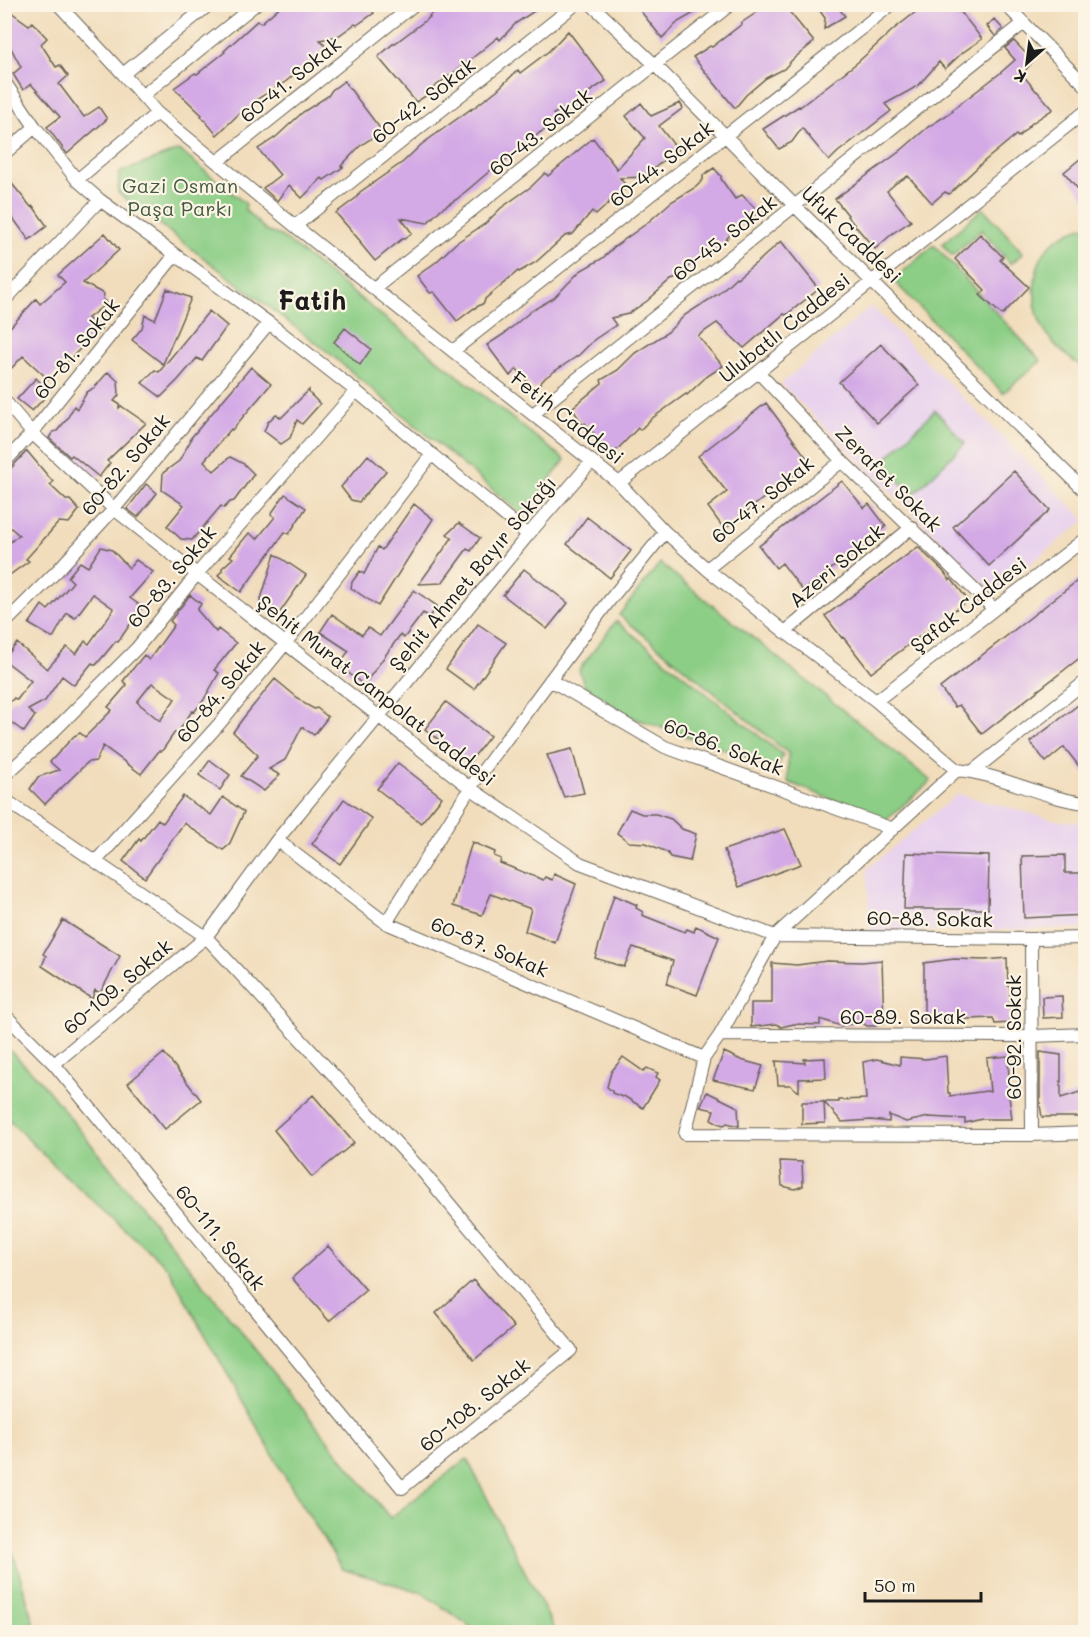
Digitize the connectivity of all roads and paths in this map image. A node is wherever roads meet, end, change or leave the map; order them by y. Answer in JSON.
{"nodes":[{"id":1,"x":58,"y":4,"type":"edge"},
{"id":2,"x":210,"y":4,"type":"edge"},
{"id":3,"x":256,"y":4,"type":"edge"},
{"id":4,"x":415,"y":4,"type":"edge"},
{"id":5,"x":576,"y":4,"type":"edge"},
{"id":6,"x":591,"y":4,"type":"edge"},
{"id":7,"x":731,"y":4,"type":"edge"},
{"id":8,"x":892,"y":4,"type":"edge"},
{"id":9,"x":1005,"y":4,"type":"edge"},
{"id":10,"x":1024,"y":23,"type":"junction"},
{"id":11,"x":654,"y":64,"type":"junction"},
{"id":12,"x":123,"y":74,"type":"junction"},
{"id":13,"x":4,"y":81,"type":"edge"},
{"id":14,"x":1086,"y":86,"type":"edge"},
{"id":15,"x":142,"y":96,"type":"junction"},
{"id":16,"x":1086,"y":111,"type":"edge"},
{"id":17,"x":157,"y":113,"type":"junction"},
{"id":18,"x":35,"y":127,"type":"junction"},
{"id":19,"x":726,"y":136,"type":"junction"},
{"id":20,"x":4,"y":154,"type":"edge"},
{"id":21,"x":217,"y":162,"type":"junction"},
{"id":22,"x":77,"y":180,"type":"junction"},
{"id":23,"x":100,"y":200,"type":"junction"},
{"id":24,"x":795,"y":206,"type":"junction"},
{"id":25,"x":295,"y":226,"type":"junction"},
{"id":26,"x":175,"y":255,"type":"junction"},
{"id":27,"x":873,"y":282,"type":"junction"},
{"id":28,"x":374,"y":288,"type":"junction"},
{"id":29,"x":4,"y":301,"type":"edge"},
{"id":30,"x":269,"y":323,"type":"junction"},
{"id":31,"x":453,"y":351,"type":"junction"},
{"id":32,"x":759,"y":373,"type":"junction"},
{"id":33,"x":356,"y":391,"type":"junction"},
{"id":34,"x":4,"y":400,"type":"edge"},
{"id":35,"x":533,"y":414,"type":"junction"},
{"id":36,"x":32,"y":434,"type":"junction"},
{"id":37,"x":432,"y":454,"type":"junction"},
{"id":38,"x":842,"y":460,"type":"junction"},
{"id":39,"x":591,"y":461,"type":"junction"},
{"id":40,"x":4,"y":463,"type":"edge"},
{"id":41,"x":619,"y":483,"type":"junction"},
{"id":42,"x":1086,"y":492,"type":"edge"},
{"id":43,"x":114,"y":509,"type":"junction"},
{"id":44,"x":912,"y":528,"type":"junction"},
{"id":45,"x":665,"y":532,"type":"junction"},
{"id":46,"x":528,"y":535,"type":"junction"},
{"id":47,"x":1086,"y":538,"type":"edge"},
{"id":48,"x":707,"y":569,"type":"junction"},
{"id":49,"x":197,"y":574,"type":"junction"},
{"id":50,"x":994,"y":609,"type":"junction"},
{"id":51,"x":4,"y":624,"type":"edge"},
{"id":52,"x":785,"y":632,"type":"junction"},
{"id":53,"x":285,"y":644,"type":"junction"},
{"id":54,"x":550,"y":680,"type":"junction"},
{"id":55,"x":1086,"y":681,"type":"edge"},
{"id":56,"x":876,"y":701,"type":"junction"},
{"id":57,"x":378,"y":717,"type":"junction"},
{"id":58,"x":957,"y":770,"type":"junction"},
{"id":59,"x":973,"y":771,"type":"junction"},
{"id":60,"x":4,"y":776,"type":"edge"},
{"id":61,"x":470,"y":788,"type":"junction"},
{"id":62,"x":4,"y":799,"type":"edge"},
{"id":63,"x":1084,"y":802,"type":"edge"},
{"id":64,"x":893,"y":829,"type":"junction"},
{"id":65,"x":277,"y":840,"type":"junction"},
{"id":66,"x":96,"y":861,"type":"junction"},
{"id":67,"x":386,"y":923,"type":"junction"},
{"id":68,"x":775,"y":936,"type":"junction"},
{"id":69,"x":206,"y":937,"type":"junction"},
{"id":70,"x":1086,"y":938,"type":"edge"},
{"id":71,"x":1031,"y":939,"type":"junction"},
{"id":72,"x":4,"y":1014,"type":"edge"},
{"id":73,"x":1086,"y":1034,"type":"edge"},
{"id":74,"x":720,"y":1035,"type":"junction"},
{"id":75,"x":1033,"y":1036,"type":"junction"},
{"id":76,"x":704,"y":1058,"type":"junction"},
{"id":77,"x":54,"y":1064,"type":"junction"},
{"id":78,"x":1086,"y":1133,"type":"edge"},
{"id":79,"x":1032,"y":1135,"type":"junction"},
{"id":80,"x":402,"y":1488,"type":"joint"}],
"edges":[{"from":1,"to":12,"type":"street","name":"Fetih Caddesi"},
{"from":2,"to":12,"type":"street"},
{"from":3,"to":15,"type":"street"},
{"from":4,"to":21,"type":"street","name":"60-41. Sokak"},
{"from":5,"to":25,"type":"street","name":"60-42. Sokak"},
{"from":6,"to":11,"type":"street","name":"Ufuk Caddesi"},
{"from":7,"to":11,"type":"street","name":"60-43. Sokak"},
{"from":8,"to":19,"type":"street","name":"60-44. Sokak"},
{"from":9,"to":10,"type":"street"},
{"from":10,"to":14,"type":"street"},
{"from":10,"to":24,"type":"street","name":"60-45. Sokak"},
{"from":11,"to":19,"type":"street","name":"Ufuk Caddesi"},
{"from":11,"to":28,"type":"street","name":"60-43. Sokak"},
{"from":12,"to":15,"type":"street","name":"Fetih Caddesi"},
{"from":13,"to":18,"type":"street"},
{"from":15,"to":17,"type":"street","name":"Fetih Caddesi"},
{"from":16,"to":27,"type":"street","name":"Ulubatlı Caddesi"},
{"from":17,"to":21,"type":"street","name":"Fetih Caddesi"},
{"from":17,"to":22,"type":"street"},
{"from":18,"to":20,"type":"street"},
{"from":18,"to":22,"type":"street"},
{"from":19,"to":24,"type":"street","name":"Ufuk Caddesi"},
{"from":19,"to":31,"type":"street","name":"60-44. Sokak"},
{"from":21,"to":25,"type":"street","name":"Fetih Caddesi"},
{"from":22,"to":23,"type":"street"},
{"from":23,"to":26,"type":"street"},
{"from":23,"to":29,"type":"street"},
{"from":24,"to":27,"type":"street","name":"Ufuk Caddesi"},
{"from":24,"to":35,"type":"street","name":"60-45. Sokak"},
{"from":25,"to":28,"type":"street","name":"Fetih Caddesi"},
{"from":26,"to":30,"type":"street"},
{"from":26,"to":36,"type":"street","name":"60-81. Sokak"},
{"from":27,"to":32,"type":"street","name":"Ulubatlı Caddesi"},
{"from":27,"to":42,"type":"street","name":"Ufuk Caddesi"},
{"from":28,"to":31,"type":"street","name":"Fetih Caddesi"},
{"from":30,"to":33,"type":"street"},
{"from":30,"to":43,"type":"street","name":"60-82. Sokak"},
{"from":31,"to":35,"type":"street","name":"Fetih Caddesi"},
{"from":32,"to":38,"type":"street","name":"Zerafet Sokak"},
{"from":32,"to":41,"type":"street","name":"Ulubatlı Caddesi"},
{"from":33,"to":37,"type":"street"},
{"from":33,"to":49,"type":"street","name":"60-83. Sokak"},
{"from":34,"to":36,"type":"street","name":"Şehit Murat Canpolat Caddesi"},
{"from":35,"to":39,"type":"street","name":"Fetih Caddesi"},
{"from":36,"to":40,"type":"street","name":"60-81. Sokak"},
{"from":36,"to":43,"type":"street","name":"Şehit Murat Canpolat Caddesi"},
{"from":37,"to":46,"type":"street"},
{"from":37,"to":53,"type":"street","name":"60-84. Sokak"},
{"from":38,"to":44,"type":"street","name":"Zerafet Sokak"},
{"from":38,"to":48,"type":"street","name":"60-47. Sokak"},
{"from":39,"to":41,"type":"street","name":"Fetih Caddesi"},
{"from":39,"to":46,"type":"street","name":"Şehit Ahmet Bayır Sokağı"},
{"from":41,"to":45,"type":"street","name":"Fetih Caddesi"},
{"from":43,"to":49,"type":"street","name":"Şehit Murat Canpolat Caddesi"},
{"from":43,"to":51,"type":"street","name":"60-82. Sokak"},
{"from":44,"to":50,"type":"street","name":"Zerafet Sokak"},
{"from":44,"to":52,"type":"street","name":"Azeri Sokak"},
{"from":45,"to":48,"type":"street","name":"Fetih Caddesi"},
{"from":45,"to":54,"type":"street"},
{"from":46,"to":57,"type":"street","name":"Şehit Ahmet Bayır Sokağı"},
{"from":47,"to":50,"type":"street","name":"Şafak Caddesi"},
{"from":48,"to":52,"type":"street","name":"Fetih Caddesi"},
{"from":49,"to":53,"type":"street","name":"Şehit Murat Canpolat Caddesi"},
{"from":49,"to":60,"type":"street","name":"60-83. Sokak"},
{"from":50,"to":56,"type":"street","name":"Şafak Caddesi"},
{"from":52,"to":56,"type":"street","name":"Fetih Caddesi"},
{"from":53,"to":57,"type":"street","name":"Şehit Murat Canpolat Caddesi"},
{"from":53,"to":66,"type":"street","name":"60-84. Sokak"},
{"from":54,"to":61,"type":"street"},
{"from":54,"to":64,"type":"street","name":"60-86. Sokak"},
{"from":55,"to":59,"type":"street"},
{"from":56,"to":58,"type":"street","name":"Fetih Caddesi"},
{"from":57,"to":61,"type":"street","name":"Şehit Murat Canpolat Caddesi"},
{"from":57,"to":65,"type":"street","name":"Şehit Ahmet Bayır Sokağı"},
{"from":58,"to":59,"type":"street"},
{"from":58,"to":64,"type":"street"},
{"from":59,"to":63,"type":"street"},
{"from":61,"to":67,"type":"street"},
{"from":61,"to":68,"type":"street","name":"Şehit Murat Canpolat Caddesi"},
{"from":62,"to":66,"type":"street"},
{"from":64,"to":68,"type":"street"},
{"from":65,"to":67,"type":"street","name":"60-87. Sokak"},
{"from":65,"to":69,"type":"street","name":"Şehit Ahmet Bayır Sokağı"},
{"from":66,"to":69,"type":"street"},
{"from":67,"to":76,"type":"street","name":"60-87. Sokak"},
{"from":68,"to":71,"type":"street","name":"60-88. Sokak"},
{"from":68,"to":74,"type":"street"},
{"from":69,"to":77,"type":"street","name":"60-109. Sokak"},
{"from":69,"to":80,"type":"street","name":"60-108. Sokak"},
{"from":70,"to":71,"type":"street","name":"60-88. Sokak"},
{"from":71,"to":75,"type":"street","name":"60-92. Sokak"},
{"from":72,"to":77,"type":"street","name":"60-111. Sokak"},
{"from":73,"to":75,"type":"street","name":"60-89. Sokak"},
{"from":74,"to":75,"type":"street","name":"60-89. Sokak"},
{"from":74,"to":76,"type":"street"},
{"from":75,"to":79,"type":"street","name":"60-92. Sokak"},
{"from":76,"to":79,"type":"street"},
{"from":77,"to":80,"type":"street","name":"60-111. Sokak"},
{"from":78,"to":79,"type":"street"}]}
